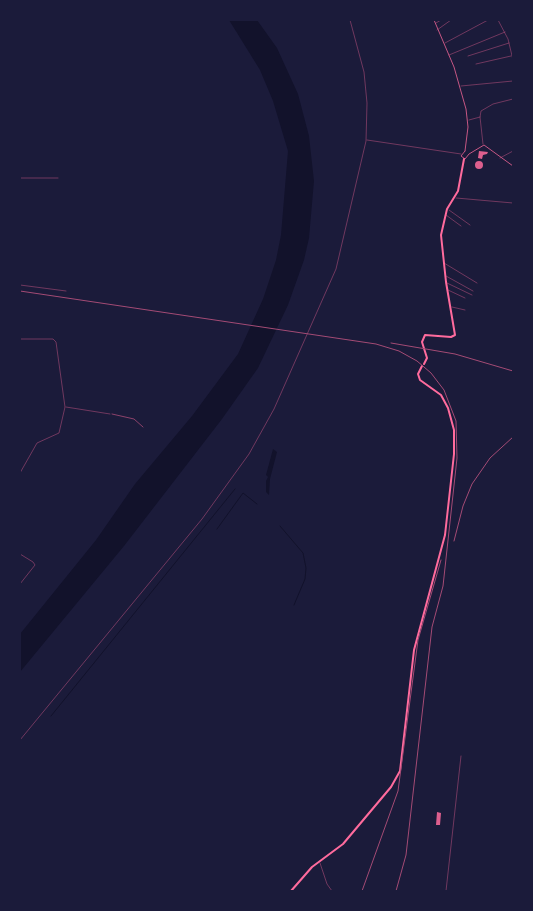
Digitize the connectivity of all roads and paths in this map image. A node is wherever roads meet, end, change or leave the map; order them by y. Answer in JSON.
{"nodes":[{"id":1,"x":350,"y":20,"type":"edge"},
{"id":2,"x":434,"y":20,"type":"edge"},
{"id":3,"x":441,"y":20,"type":"edge"},
{"id":4,"x":451,"y":20,"type":"edge"},
{"id":5,"x":488,"y":20,"type":"edge"},
{"id":6,"x":498,"y":20,"type":"edge"},
{"id":7,"x":435,"y":24,"type":"junction"},
{"id":8,"x":437,"y":30,"type":"junction"},
{"id":9,"x":505,"y":32,"type":"junction"},
{"id":10,"x":510,"y":43,"type":"junction"},
{"id":11,"x":443,"y":45,"type":"junction"},
{"id":12,"x":448,"y":55,"type":"junction"},
{"id":13,"x":468,"y":56,"type":"dead end"},
{"id":14,"x":512,"y":56,"type":"edge"},
{"id":15,"x":513,"y":60,"type":"edge"},
{"id":16,"x":476,"y":64,"type":"dead end"},
{"id":17,"x":513,"y":81,"type":"edge"},
{"id":18,"x":460,"y":86,"type":"junction"},
{"id":19,"x":513,"y":99,"type":"edge"},
{"id":20,"x":480,"y":118,"type":"junction"},
{"id":21,"x":467,"y":120,"type":"junction"},
{"id":22,"x":366,"y":141,"type":"junction"},
{"id":23,"x":483,"y":145,"type":"junction"},
{"id":24,"x":466,"y":151,"type":"junction"},
{"id":25,"x":513,"y":151,"type":"edge"},
{"id":26,"x":461,"y":154,"type":"junction"},
{"id":27,"x":469,"y":154,"type":"junction"},
{"id":28,"x":500,"y":158,"type":"junction"},
{"id":29,"x":464,"y":159,"type":"junction"},
{"id":30,"x":513,"y":166,"type":"edge"},
{"id":31,"x":20,"y":178,"type":"edge"},
{"id":32,"x":58,"y":178,"type":"dead end"},
{"id":33,"x":455,"y":197,"type":"junction"},
{"id":34,"x":513,"y":203,"type":"edge"},
{"id":35,"x":447,"y":209,"type":"junction"},
{"id":36,"x":446,"y":214,"type":"junction"},
{"id":37,"x":470,"y":225,"type":"dead end"},
{"id":38,"x":461,"y":226,"type":"dead end"},
{"id":39,"x":443,"y":262,"type":"junction"},
{"id":40,"x":445,"y":275,"type":"junction"},
{"id":41,"x":446,"y":282,"type":"junction"},
{"id":42,"x":477,"y":283,"type":"dead end"},
{"id":43,"x":20,"y":285,"type":"edge"},
{"id":44,"x":66,"y":290,"type":"dead end"},
{"id":45,"x":447,"y":290,"type":"junction"},
{"id":46,"x":473,"y":291,"type":"dead end"},
{"id":47,"x":472,"y":295,"type":"dead end"},
{"id":48,"x":465,"y":298,"type":"dead end"},
{"id":49,"x":449,"y":306,"type":"junction"},
{"id":50,"x":465,"y":310,"type":"dead end"},
{"id":51,"x":20,"y":339,"type":"edge"},
{"id":52,"x":65,"y":407,"type":"junction"},
{"id":53,"x":110,"y":414,"type":"joint"},
{"id":54,"x":143,"y":427,"type":"dead end"},
{"id":55,"x":20,"y":473,"type":"edge"},
{"id":56,"x":20,"y":554,"type":"edge"},
{"id":57,"x":20,"y":584,"type":"edge"},
{"id":58,"x":20,"y":740,"type":"edge"},
{"id":59,"x":461,"y":756,"type":"dead end"},
{"id":60,"x":320,"y":862,"type":"junction"},
{"id":61,"x":291,"y":891,"type":"edge"},
{"id":62,"x":332,"y":891,"type":"edge"},
{"id":63,"x":446,"y":891,"type":"edge"}],
"edges":[{"from":1,"to":22,"type":"street"},
{"from":2,"to":7,"type":"street"},
{"from":3,"to":7,"type":"street"},
{"from":4,"to":8,"type":"street"},
{"from":5,"to":11,"type":"street"},
{"from":6,"to":9,"type":"street"},
{"from":7,"to":8,"type":"street"},
{"from":8,"to":11,"type":"street"},
{"from":9,"to":10,"type":"street"},
{"from":9,"to":12,"type":"street"},
{"from":10,"to":13,"type":"street"},
{"from":10,"to":14,"type":"street"},
{"from":11,"to":12,"type":"street"},
{"from":12,"to":18,"type":"street"},
{"from":14,"to":15,"type":"street"},
{"from":14,"to":16,"type":"street"},
{"from":17,"to":18,"type":"street"},
{"from":18,"to":21,"type":"street"},
{"from":19,"to":20,"type":"street"},
{"from":20,"to":21,"type":"street"},
{"from":20,"to":23,"type":"street"},
{"from":21,"to":24,"type":"street"},
{"from":22,"to":26,"type":"street"},
{"from":22,"to":58,"type":"street"},
{"from":23,"to":27,"type":"street"},
{"from":23,"to":28,"type":"street"},
{"from":24,"to":26,"type":"street"},
{"from":24,"to":27,"type":"street"},
{"from":25,"to":28,"type":"street"},
{"from":26,"to":29,"type":"street"},
{"from":27,"to":29,"type":"street"},
{"from":28,"to":30,"type":"street"},
{"from":29,"to":33,"type":"main road"},
{"from":31,"to":32,"type":"street"},
{"from":33,"to":34,"type":"street"},
{"from":33,"to":35,"type":"main road"},
{"from":35,"to":36,"type":"main road"},
{"from":35,"to":37,"type":"street"},
{"from":36,"to":38,"type":"street"},
{"from":36,"to":39,"type":"main road"},
{"from":39,"to":40,"type":"main road"},
{"from":39,"to":42,"type":"street"},
{"from":40,"to":41,"type":"main road"},
{"from":40,"to":46,"type":"street"},
{"from":41,"to":45,"type":"main road"},
{"from":41,"to":47,"type":"street"},
{"from":43,"to":44,"type":"street"},
{"from":45,"to":48,"type":"street"},
{"from":45,"to":49,"type":"main road"},
{"from":49,"to":50,"type":"street"},
{"from":49,"to":60,"type":"main road"},
{"from":51,"to":52,"type":"street"},
{"from":52,"to":53,"type":"street"},
{"from":52,"to":55,"type":"street"},
{"from":53,"to":54,"type":"path"},
{"from":56,"to":57,"type":"street"},
{"from":59,"to":63,"type":"street"},
{"from":60,"to":61,"type":"main road"},
{"from":60,"to":62,"type":"street"}]}
